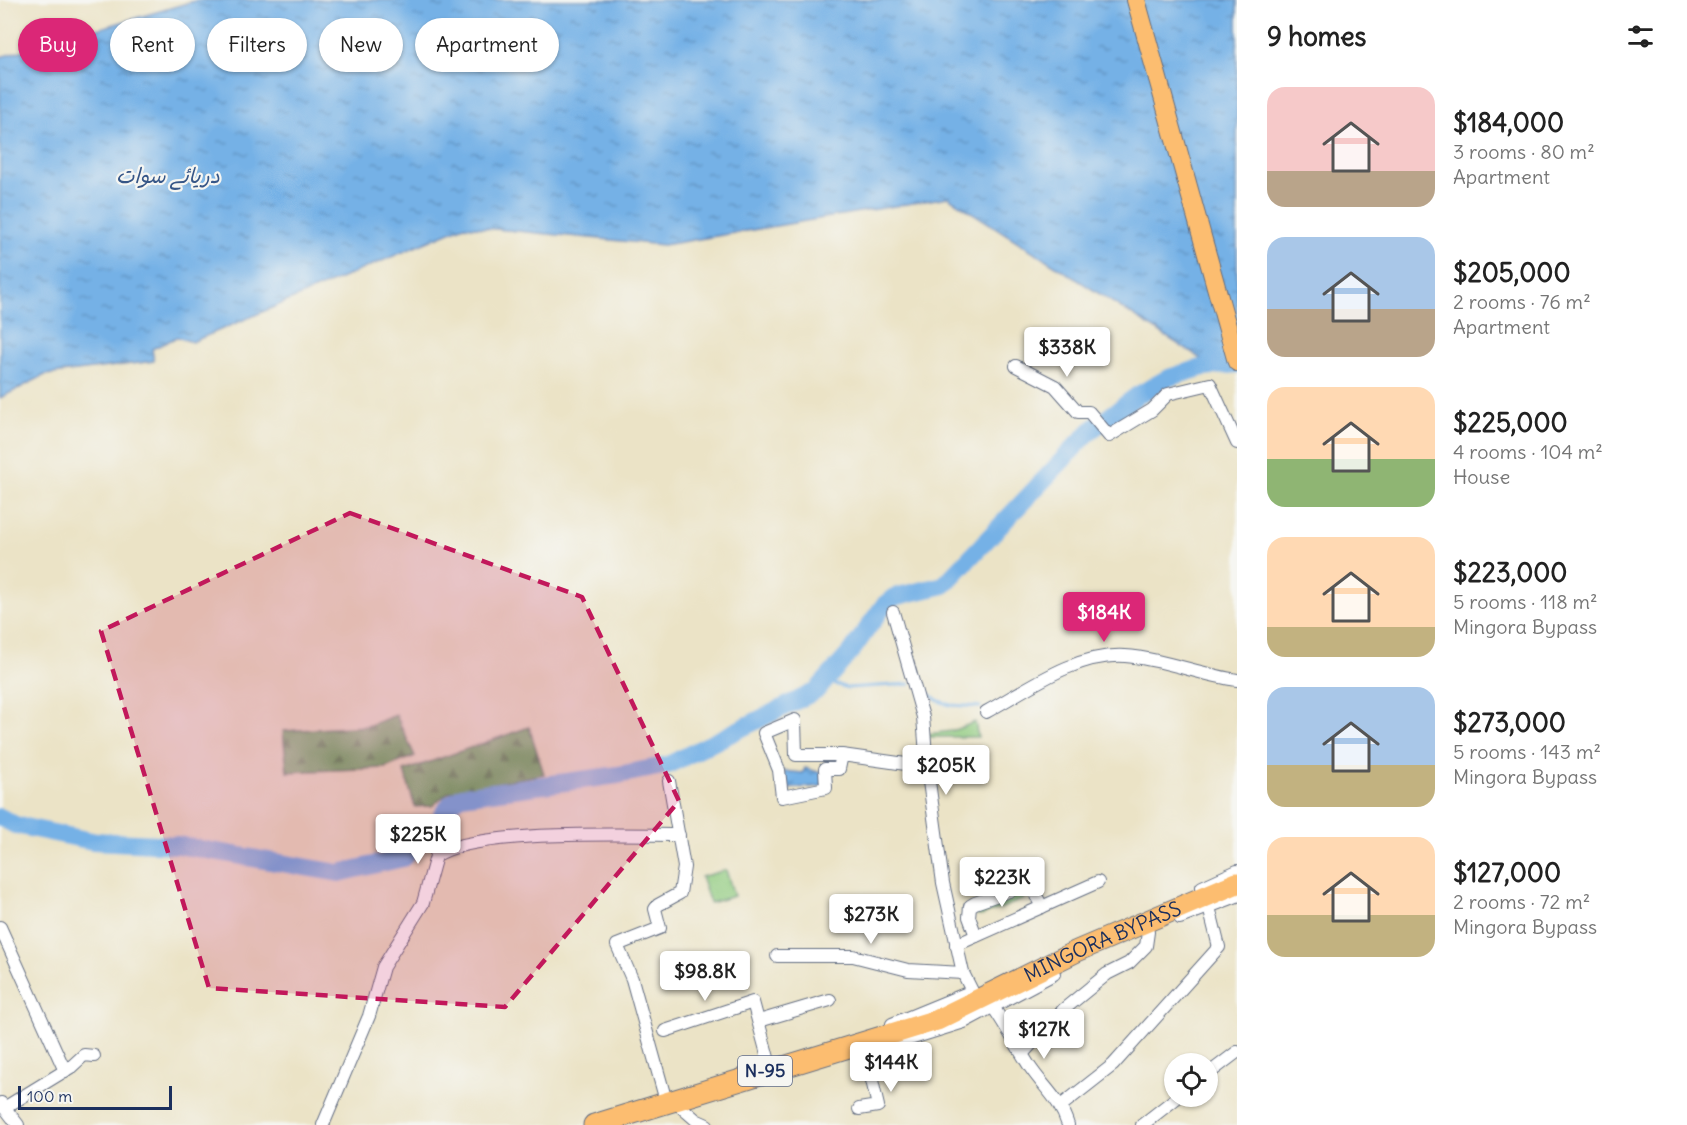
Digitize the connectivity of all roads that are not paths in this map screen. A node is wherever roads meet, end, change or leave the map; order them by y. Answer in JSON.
{"nodes":[{"id":1,"x":1136,"y":0,"type":"edge"},
{"id":2,"x":1237,"y":362,"type":"edge"},
{"id":3,"x":1016,"y":366,"type":"dead end"},
{"id":4,"x":1237,"y":443,"type":"edge"},
{"id":5,"x":893,"y":612,"type":"dead end"},
{"id":6,"x":1237,"y":680,"type":"edge"},
{"id":7,"x":986,"y":711,"type":"dead end"},
{"id":8,"x":842,"y":755,"type":"junction"},
{"id":9,"x":927,"y":767,"type":"junction"},
{"id":10,"x":669,"y":781,"type":"dead end"},
{"id":11,"x":679,"y":835,"type":"junction"},
{"id":12,"x":1237,"y":871,"type":"edge"},
{"id":13,"x":1098,"y":882,"type":"dead end"},
{"id":14,"x":1237,"y":884,"type":"edge"},
{"id":15,"x":1237,"y":896,"type":"edge"},
{"id":16,"x":1042,"y":906,"type":"junction"},
{"id":17,"x":1209,"y":906,"type":"junction"},
{"id":18,"x":0,"y":927,"type":"edge"},
{"id":19,"x":1148,"y":932,"type":"junction"},
{"id":20,"x":976,"y":936,"type":"junction"},
{"id":21,"x":956,"y":945,"type":"junction"},
{"id":22,"x":777,"y":956,"type":"dead end"},
{"id":23,"x":963,"y":973,"type":"junction"},
{"id":24,"x":972,"y":991,"type":"junction"},
{"id":25,"x":830,"y":1000,"type":"dead end"},
{"id":26,"x":993,"y":1007,"type":"junction"},
{"id":27,"x":759,"y":1022,"type":"junction"},
{"id":28,"x":665,"y":1031,"type":"dead end"},
{"id":29,"x":863,"y":1042,"type":"junction"},
{"id":30,"x":1237,"y":1052,"type":"edge"},
{"id":31,"x":1023,"y":1053,"type":"junction"},
{"id":32,"x":94,"y":1056,"type":"dead end"},
{"id":33,"x":1218,"y":1066,"type":"edge"},
{"id":34,"x":771,"y":1069,"type":"junction"},
{"id":35,"x":65,"y":1071,"type":"junction"},
{"id":36,"x":669,"y":1100,"type":"junction"},
{"id":37,"x":2,"y":1105,"type":"edge"},
{"id":38,"x":1062,"y":1105,"type":"junction"},
{"id":39,"x":1165,"y":1107,"type":"edge"},
{"id":40,"x":859,"y":1109,"type":"dead end"},
{"id":41,"x":18,"y":1125,"type":"edge"},
{"id":42,"x":324,"y":1125,"type":"edge"},
{"id":43,"x":594,"y":1125,"type":"edge"},
{"id":44,"x":707,"y":1125,"type":"edge"},
{"id":45,"x":1068,"y":1125,"type":"edge"},
{"id":46,"x":1142,"y":1125,"type":"edge"}],
"edges":[{"from":1,"to":2,"type":"main road"},
{"from":3,"to":4,"type":"street"},
{"from":5,"to":9,"type":"street"},
{"from":6,"to":7,"type":"street"},
{"from":8,"to":8,"type":"street"},
{"from":8,"to":9,"type":"street"},
{"from":9,"to":21,"type":"street"},
{"from":10,"to":11,"type":"street"},
{"from":11,"to":36,"type":"street"},
{"from":11,"to":42,"type":"street"},
{"from":12,"to":24,"type":"street"},
{"from":13,"to":16,"type":"street"},
{"from":14,"to":29,"type":"highway","name":"MINGORA BYPASS","number":"N-95"},
{"from":15,"to":17,"type":"street"},
{"from":16,"to":20,"type":"street"},
{"from":16,"to":20,"type":"street"},
{"from":17,"to":19,"type":"street"},
{"from":17,"to":38,"type":"street"},
{"from":18,"to":35,"type":"street"},
{"from":19,"to":26,"type":"street"},
{"from":19,"to":31,"type":"street"},
{"from":20,"to":21,"type":"street"},
{"from":21,"to":23,"type":"street"},
{"from":22,"to":23,"type":"street"},
{"from":23,"to":24,"type":"street"},
{"from":24,"to":29,"type":"street"},
{"from":25,"to":27,"type":"street"},
{"from":26,"to":29,"type":"street"},
{"from":26,"to":31,"type":"street"},
{"from":27,"to":28,"type":"street"},
{"from":27,"to":34,"type":"street"},
{"from":29,"to":34,"type":"highway","name":"MINGORA BYPASS","number":"N-95"},
{"from":29,"to":40,"type":"street"},
{"from":30,"to":33,"type":"street"},
{"from":31,"to":38,"type":"street"},
{"from":32,"to":35,"type":"street"},
{"from":34,"to":36,"type":"highway","name":"MINGORA BYPASS","number":"N-95"},
{"from":35,"to":37,"type":"street"},
{"from":36,"to":43,"type":"highway","name":"MINGORA BYPASS","number":"N-95"},
{"from":36,"to":44,"type":"street"},
{"from":37,"to":41,"type":"street"},
{"from":38,"to":45,"type":"street"},
{"from":39,"to":46,"type":"street"}]}
